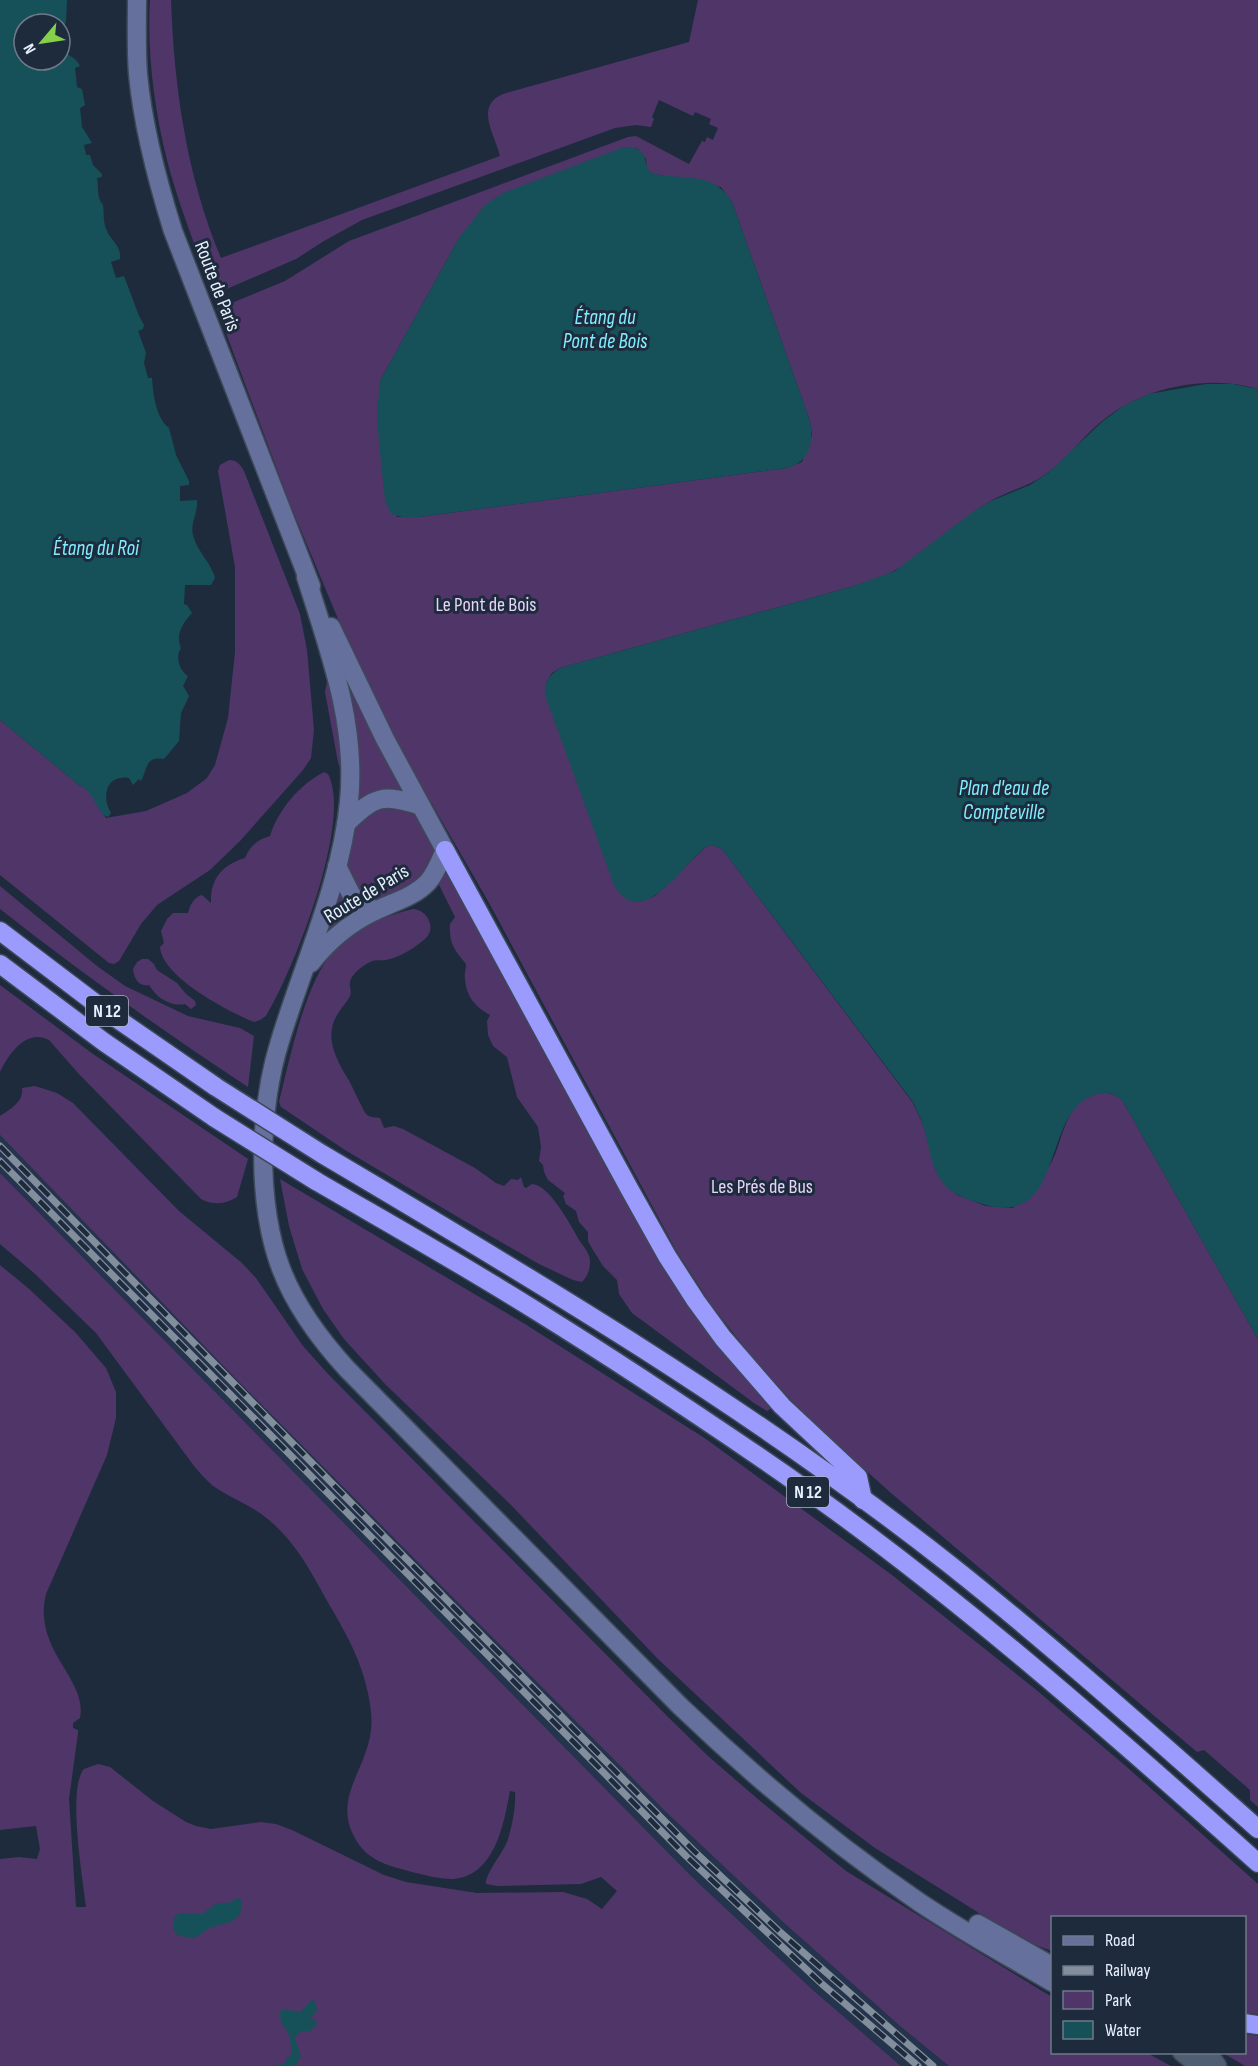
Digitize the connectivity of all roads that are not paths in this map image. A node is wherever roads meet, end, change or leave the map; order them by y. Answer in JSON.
{"nodes":[{"id":1,"x":137,"y":0,"type":"edge"},
{"id":2,"x":306,"y":577,"type":"junction"},
{"id":3,"x":421,"y":806,"type":"junction"},
{"id":4,"x":346,"y":824,"type":"junction"},
{"id":5,"x":445,"y":850,"type":"junction"},
{"id":6,"x":337,"y":866,"type":"junction"},
{"id":7,"x":375,"y":911,"type":"junction"},
{"id":8,"x":0,"y":931,"type":"edge"},
{"id":9,"x":0,"y":964,"type":"edge"},
{"id":10,"x":303,"y":975,"type":"junction"},
{"id":11,"x":863,"y":1500,"type":"junction"},
{"id":12,"x":1258,"y":1828,"type":"edge"},
{"id":13,"x":844,"y":1847,"type":"junction"},
{"id":14,"x":1258,"y":1863,"type":"edge"},
{"id":15,"x":1051,"y":1965,"type":"edge"},
{"id":16,"x":1051,"y":1981,"type":"edge"},
{"id":17,"x":1185,"y":2054,"type":"edge"},
{"id":18,"x":1200,"y":2066,"type":"edge"}],
"edges":[{"from":1,"to":2,"type":"street","name":"Route de Paris"},
{"from":2,"to":3,"type":"street","name":"Route de Paris"},
{"from":2,"to":4,"type":"street","name":"Route de Paris"},
{"from":3,"to":4,"type":"street"},
{"from":3,"to":5,"type":"street","name":"Route de Paris"},
{"from":4,"to":6,"type":"street","name":"Route de Paris"},
{"from":5,"to":7,"type":"street","name":"Route de Paris"},
{"from":5,"to":11,"type":"highway"},
{"from":6,"to":7,"type":"street"},
{"from":6,"to":10,"type":"street","name":"Route de Paris"},
{"from":7,"to":10,"type":"street","name":"Route de Paris"},
{"from":8,"to":11,"type":"highway","number":"N 12","bridge":true},
{"from":9,"to":14,"type":"highway","number":"N 12","bridge":true},
{"from":10,"to":13,"type":"street"},
{"from":11,"to":12,"type":"highway","number":"N 12"},
{"from":13,"to":15,"type":"street"},
{"from":13,"to":16,"type":"street"},
{"from":17,"to":18,"type":"street"}]}
